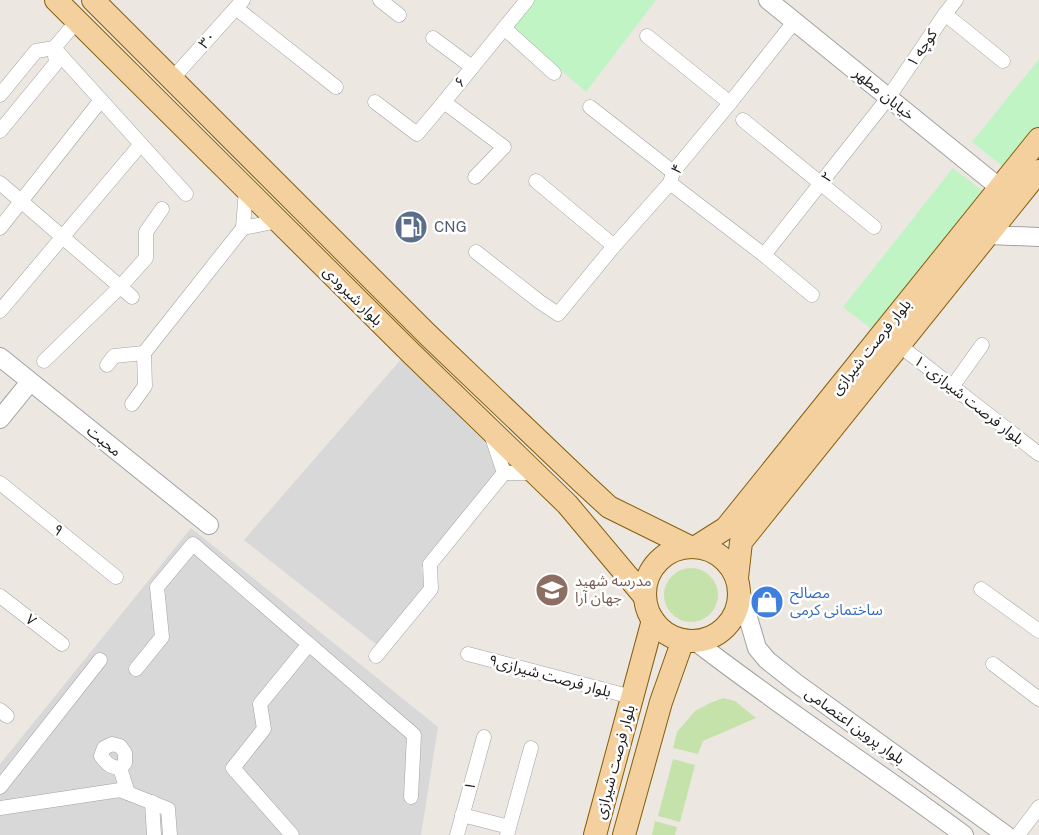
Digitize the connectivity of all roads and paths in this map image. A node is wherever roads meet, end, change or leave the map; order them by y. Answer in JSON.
{"nodes":[{"id":1,"x":56,"y":0,"type":"edge"},
{"id":2,"x":93,"y":0,"type":"edge"},
{"id":3,"x":380,"y":0,"type":"edge"},
{"id":4,"x":768,"y":0,"type":"edge"},
{"id":5,"x":956,"y":0,"type":"edge"},
{"id":6,"x":525,"y":1,"type":"edge"},
{"id":7,"x":239,"y":4,"type":"edge"},
{"id":8,"x":945,"y":14,"type":"junction"},
{"id":9,"x":399,"y":15,"type":"dead end"},
{"id":10,"x":77,"y":21,"type":"junction"},
{"id":11,"x":794,"y":22,"type":"junction"},
{"id":12,"x":504,"y":28,"type":"junction"},
{"id":13,"x":647,"y":36,"type":"dead end"},
{"id":14,"x":433,"y":38,"type":"dead end"},
{"id":15,"x":54,"y":48,"type":"junction"},
{"id":16,"x":1003,"y":61,"type":"dead end"},
{"id":17,"x":472,"y":67,"type":"junction"},
{"id":18,"x":554,"y":73,"type":"dead end"},
{"id":19,"x":172,"y":79,"type":"junction"},
{"id":20,"x":336,"y":87,"type":"dead end"},
{"id":21,"x":0,"y":94,"type":"edge"},
{"id":22,"x":888,"y":98,"type":"junction"},
{"id":23,"x":101,"y":100,"type":"junction"},
{"id":24,"x":375,"y":102,"type":"dead end"},
{"id":25,"x":444,"y":102,"type":"junction"},
{"id":26,"x":730,"y":103,"type":"junction"},
{"id":27,"x":590,"y":107,"type":"dead end"},
{"id":28,"x":742,"y":120,"type":"dead end"},
{"id":29,"x":0,"y":131,"type":"edge"},
{"id":30,"x":1039,"y":139,"type":"edge"},
{"id":31,"x":141,"y":144,"type":"junction"},
{"id":32,"x":1039,"y":171,"type":"edge"},
{"id":33,"x":475,"y":177,"type":"dead end"},
{"id":34,"x":672,"y":177,"type":"junction"},
{"id":35,"x":536,"y":180,"type":"dead end"},
{"id":36,"x":0,"y":183,"type":"edge"},
{"id":37,"x":822,"y":184,"type":"junction"},
{"id":38,"x":1000,"y":188,"type":"junction"},
{"id":39,"x":246,"y":189,"type":"junction"},
{"id":40,"x":186,"y":194,"type":"dead end"},
{"id":41,"x":21,"y":202,"type":"junction"},
{"id":42,"x":162,"y":209,"type":"dead end"},
{"id":43,"x":278,"y":220,"type":"junction"},
{"id":44,"x":874,"y":227,"type":"dead end"},
{"id":45,"x":0,"y":228,"type":"edge"},
{"id":46,"x":243,"y":228,"type":"junction"},
{"id":47,"x":989,"y":235,"type":"junction"},
{"id":48,"x":62,"y":237,"type":"junction"},
{"id":49,"x":1039,"y":237,"type":"edge"},
{"id":50,"x":614,"y":246,"type":"junction"},
{"id":51,"x":476,"y":252,"type":"dead end"},
{"id":52,"x":764,"y":255,"type":"junction"},
{"id":53,"x":120,"y":287,"type":"junction"},
{"id":54,"x":812,"y":295,"type":"dead end"},
{"id":55,"x":132,"y":297,"type":"dead end"},
{"id":56,"x":0,"y":311,"type":"edge"},
{"id":57,"x":899,"y":345,"type":"junction"},
{"id":58,"x":982,"y":345,"type":"dead end"},
{"id":59,"x":144,"y":352,"type":"junction"},
{"id":60,"x":0,"y":357,"type":"edge"},
{"id":61,"x":44,"y":362,"type":"dead end"},
{"id":62,"x":107,"y":365,"type":"dead end"},
{"id":63,"x":30,"y":382,"type":"junction"},
{"id":64,"x":952,"y":387,"type":"junction"},
{"id":65,"x":132,"y":404,"type":"dead end"},
{"id":66,"x":0,"y":419,"type":"edge"},
{"id":67,"x":490,"y":429,"type":"junction"},
{"id":68,"x":1039,"y":454,"type":"edge"},
{"id":69,"x":504,"y":473,"type":"junction"},
{"id":70,"x":535,"y":473,"type":"junction"},
{"id":71,"x":0,"y":483,"type":"edge"},
{"id":72,"x":208,"y":525,"type":"dead end"},
{"id":73,"x":693,"y":547,"type":"junction"},
{"id":74,"x":116,"y":577,"type":"dead end"},
{"id":75,"x":738,"y":584,"type":"junction"},
{"id":76,"x":981,"y":589,"type":"dead end"},
{"id":77,"x":0,"y":596,"type":"edge"},
{"id":78,"x":645,"y":597,"type":"junction"},
{"id":79,"x":653,"y":620,"type":"junction"},
{"id":80,"x":1039,"y":631,"type":"edge"},
{"id":81,"x":689,"y":641,"type":"junction"},
{"id":82,"x":62,"y":644,"type":"dead end"},
{"id":83,"x":309,"y":644,"type":"junction"},
{"id":84,"x":468,"y":654,"type":"dead end"},
{"id":85,"x":376,"y":656,"type":"dead end"},
{"id":86,"x":100,"y":660,"type":"dead end"},
{"id":87,"x":767,"y":660,"type":"junction"},
{"id":88,"x":993,"y":664,"type":"dead end"},
{"id":89,"x":136,"y":669,"type":"dead end"},
{"id":90,"x":639,"y":674,"type":"junction"},
{"id":91,"x":743,"y":678,"type":"junction"},
{"id":92,"x":669,"y":680,"type":"junction"},
{"id":93,"x":632,"y":697,"type":"junction"},
{"id":94,"x":1039,"y":699,"type":"edge"},
{"id":95,"x":484,"y":737,"type":"dead end"},
{"id":96,"x":531,"y":748,"type":"dead end"},
{"id":97,"x":120,"y":768,"type":"dead end"},
{"id":98,"x":0,"y":787,"type":"edge"},
{"id":99,"x":128,"y":793,"type":"junction"},
{"id":100,"x":411,"y":797,"type":"dead end"},
{"id":101,"x":152,"y":802,"type":"junction"},
{"id":102,"x":1039,"y":807,"type":"edge"},
{"id":103,"x":0,"y":808,"type":"edge"},
{"id":104,"x":462,"y":815,"type":"junction"},
{"id":105,"x":946,"y":829,"type":"edge"},
{"id":106,"x":508,"y":831,"type":"edge"},
{"id":107,"x":154,"y":835,"type":"edge"},
{"id":108,"x":170,"y":835,"type":"edge"},
{"id":109,"x":292,"y":835,"type":"edge"},
{"id":110,"x":457,"y":835,"type":"edge"},
{"id":111,"x":595,"y":835,"type":"edge"},
{"id":112,"x":624,"y":835,"type":"edge"},
{"id":113,"x":964,"y":835,"type":"edge"},
{"id":114,"x":1006,"y":835,"type":"edge"},
{"id":115,"x":1018,"y":835,"type":"edge"}],
"edges":[{"from":1,"to":10,"type":"main road","name":"بلوار شیرودی"},
{"from":2,"to":19,"type":"main road","name":"بلوار شیرودی"},
{"from":3,"to":9,"type":"street"},
{"from":4,"to":11,"type":"street","name":"خیابان مطهر"},
{"from":5,"to":8,"type":"street","name":"کوچه ۱"},
{"from":6,"to":12,"type":"street","name":"۶"},
{"from":7,"to":19,"type":"street","name":"۳۰"},
{"from":7,"to":20,"type":"street"},
{"from":8,"to":16,"type":"street"},
{"from":8,"to":22,"type":"street","name":"کوچه ۱"},
{"from":10,"to":15,"type":"street"},
{"from":10,"to":39,"type":"main road","name":"بلوار شیرودی"},
{"from":11,"to":22,"type":"street","name":"خیابان مطهر"},
{"from":11,"to":26,"type":"street","name":"۴"},
{"from":12,"to":17,"type":"street","name":"۶"},
{"from":12,"to":18,"type":"street"},
{"from":13,"to":26,"type":"street"},
{"from":14,"to":17,"type":"street"},
{"from":15,"to":21,"type":"street"},
{"from":15,"to":23,"type":"street"},
{"from":15,"to":29,"type":"street"},
{"from":17,"to":25,"type":"street","name":"۶"},
{"from":19,"to":73,"type":"main road","name":"بلوار شیرودی"},
{"from":22,"to":37,"type":"street","name":"۲"},
{"from":22,"to":38,"type":"street","name":"خیابان مطهر"},
{"from":23,"to":31,"type":"street"},
{"from":23,"to":41,"type":"street"},
{"from":24,"to":25,"type":"street"},
{"from":25,"to":33,"type":"street","name":"۶"},
{"from":26,"to":34,"type":"street","name":"۴"},
{"from":27,"to":34,"type":"street"},
{"from":28,"to":37,"type":"street"},
{"from":30,"to":38,"type":"main road","name":"بلوار فرصت شیرازی"},
{"from":31,"to":40,"type":"street"},
{"from":31,"to":48,"type":"street"},
{"from":32,"to":47,"type":"main road","name":"بلوار فرصت شیرازی"},
{"from":34,"to":50,"type":"street","name":"۴"},
{"from":34,"to":52,"type":"street"},
{"from":35,"to":50,"type":"street"},
{"from":36,"to":41,"type":"street"},
{"from":37,"to":44,"type":"street"},
{"from":37,"to":52,"type":"street","name":"۲"},
{"from":38,"to":73,"type":"main road","name":"بلوار فرصت شیرازی"},
{"from":39,"to":43,"type":"main road","name":"بلوار شیرودی"},
{"from":39,"to":46,"type":"street"},
{"from":41,"to":45,"type":"street"},
{"from":41,"to":48,"type":"street"},
{"from":42,"to":53,"type":"street"},
{"from":43,"to":46,"type":"street"},
{"from":43,"to":67,"type":"main road","name":"بلوار شیرودی"},
{"from":46,"to":59,"type":"street"},
{"from":47,"to":49,"type":"street"},
{"from":47,"to":57,"type":"main road","name":"بلوار فرصت شیرازی"},
{"from":48,"to":53,"type":"street"},
{"from":48,"to":56,"type":"street"},
{"from":50,"to":51,"type":"street","name":"۴"},
{"from":52,"to":54,"type":"street"},
{"from":53,"to":55,"type":"street"},
{"from":53,"to":61,"type":"street"},
{"from":57,"to":64,"type":"street","name":"بلوار فرصت شیرازی۱۰"},
{"from":57,"to":75,"type":"main road","name":"بلوار فرصت شیرازی"},
{"from":58,"to":64,"type":"street"},
{"from":59,"to":62,"type":"street"},
{"from":59,"to":65,"type":"street"},
{"from":60,"to":63,"type":"street","name":"محبت"},
{"from":63,"to":66,"type":"street"},
{"from":63,"to":72,"type":"street","name":"محبت"},
{"from":64,"to":68,"type":"street","name":"بلوار فرصت شیرازی۱۰"},
{"from":67,"to":69,"type":"street"},
{"from":67,"to":70,"type":"main road","name":"بلوار شیرودی"},
{"from":69,"to":70,"type":"street"},
{"from":69,"to":85,"type":"street"},
{"from":70,"to":78,"type":"main road","name":"بلوار شیرودی"},
{"from":71,"to":74,"type":"street","name":"۹"},
{"from":73,"to":75,"type":"main road"},
{"from":73,"to":78,"type":"main road"},
{"from":75,"to":81,"type":"main road"},
{"from":75,"to":87,"type":"street","name":"بلوار پروین اعتصامی"},
{"from":76,"to":80,"type":"street"},
{"from":77,"to":82,"type":"street","name":"۷"},
{"from":78,"to":79,"type":"main road"},
{"from":79,"to":81,"type":"main road"},
{"from":79,"to":90,"type":"main road","name":"بلوار فرصت شیرازی"},
{"from":81,"to":91,"type":"street","name":"بلوار پروین اعتصامی"},
{"from":81,"to":92,"type":"main road","name":"بلوار فرصت شیرازی"},
{"from":83,"to":89,"type":"street"},
{"from":83,"to":100,"type":"street"},
{"from":83,"to":109,"type":"street"},
{"from":84,"to":93,"type":"street","name":"۹بلوار فرصت شیرازی"},
{"from":86,"to":98,"type":"street"},
{"from":87,"to":91,"type":"street"},
{"from":87,"to":114,"type":"street","name":"بلوار پروین اعتصامی"},
{"from":88,"to":94,"type":"street"},
{"from":90,"to":92,"type":"main road"},
{"from":90,"to":93,"type":"main road","name":"بلوار فرصت شیرازی"},
{"from":91,"to":105,"type":"street","name":"بلوار پروین اعتصامی"},
{"from":92,"to":112,"type":"main road","name":"بلوار فرصت شیرازی"},
{"from":93,"to":111,"type":"main road","name":"بلوار فرصت شیرازی"},
{"from":95,"to":104,"type":"street","name":"۱"},
{"from":96,"to":106,"type":"street"},
{"from":97,"to":99,"type":"street"},
{"from":99,"to":101,"type":"street"},
{"from":99,"to":103,"type":"street"},
{"from":101,"to":107,"type":"street"},
{"from":101,"to":108,"type":"street"},
{"from":102,"to":115,"type":"street"},
{"from":104,"to":106,"type":"street"},
{"from":104,"to":110,"type":"street","name":"۱"},
{"from":105,"to":113,"type":"street","name":"بلوار پروین اعتصامی"}]}
